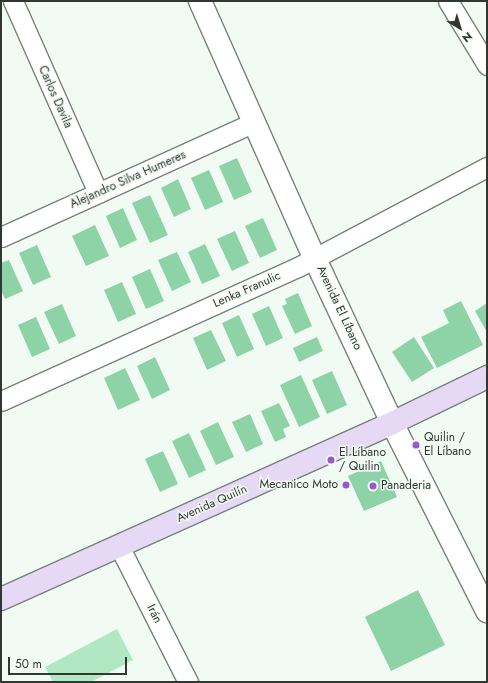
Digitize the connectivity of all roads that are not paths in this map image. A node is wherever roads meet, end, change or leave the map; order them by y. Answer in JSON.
{"nodes":[{"id":1,"x":13,"y":1,"type":"edge"},
{"id":2,"x":200,"y":1,"type":"edge"},
{"id":3,"x":448,"y":1,"type":"edge"},
{"id":4,"x":487,"y":65,"type":"edge"},
{"id":5,"x":254,"y":122,"type":"junction"},
{"id":6,"x":487,"y":167,"type":"edge"},
{"id":7,"x":98,"y":193,"type":"junction"},
{"id":8,"x":1,"y":237,"type":"edge"},
{"id":9,"x":315,"y":259,"type":"junction"},
{"id":10,"x":487,"y":377,"type":"edge"},
{"id":11,"x":1,"y":401,"type":"edge"},
{"id":12,"x":392,"y":423,"type":"junction"},
{"id":13,"x":119,"y":546,"type":"junction"},
{"id":14,"x":1,"y":599,"type":"edge"},
{"id":15,"x":487,"y":611,"type":"edge"},
{"id":16,"x":188,"y":682,"type":"edge"}],
"edges":[{"from":1,"to":7,"type":"street","name":"Carlos Davila"},
{"from":2,"to":5,"type":"main road","name":"Avenida El Líbano"},
{"from":3,"to":4,"type":"street"},
{"from":5,"to":7,"type":"street","name":"Alejandro Silva Humeres"},
{"from":5,"to":9,"type":"main road","name":"Avenida El Líbano"},
{"from":6,"to":9,"type":"street","name":"Lenka Franulic"},
{"from":7,"to":8,"type":"street","name":"Alejandro Silva Humeres"},
{"from":9,"to":11,"type":"street","name":"Lenka Franulic"},
{"from":9,"to":12,"type":"main road","name":"Avenida El Líbano"},
{"from":10,"to":12,"type":"main road","name":"Avenida Quilín"},
{"from":12,"to":13,"type":"main road","name":"Avenida Quilín"},
{"from":12,"to":15,"type":"main road","name":"Avenida El Líbano"},
{"from":13,"to":14,"type":"main road","name":"Avenida Quilín"},
{"from":13,"to":16,"type":"street","name":"Irán"}]}
